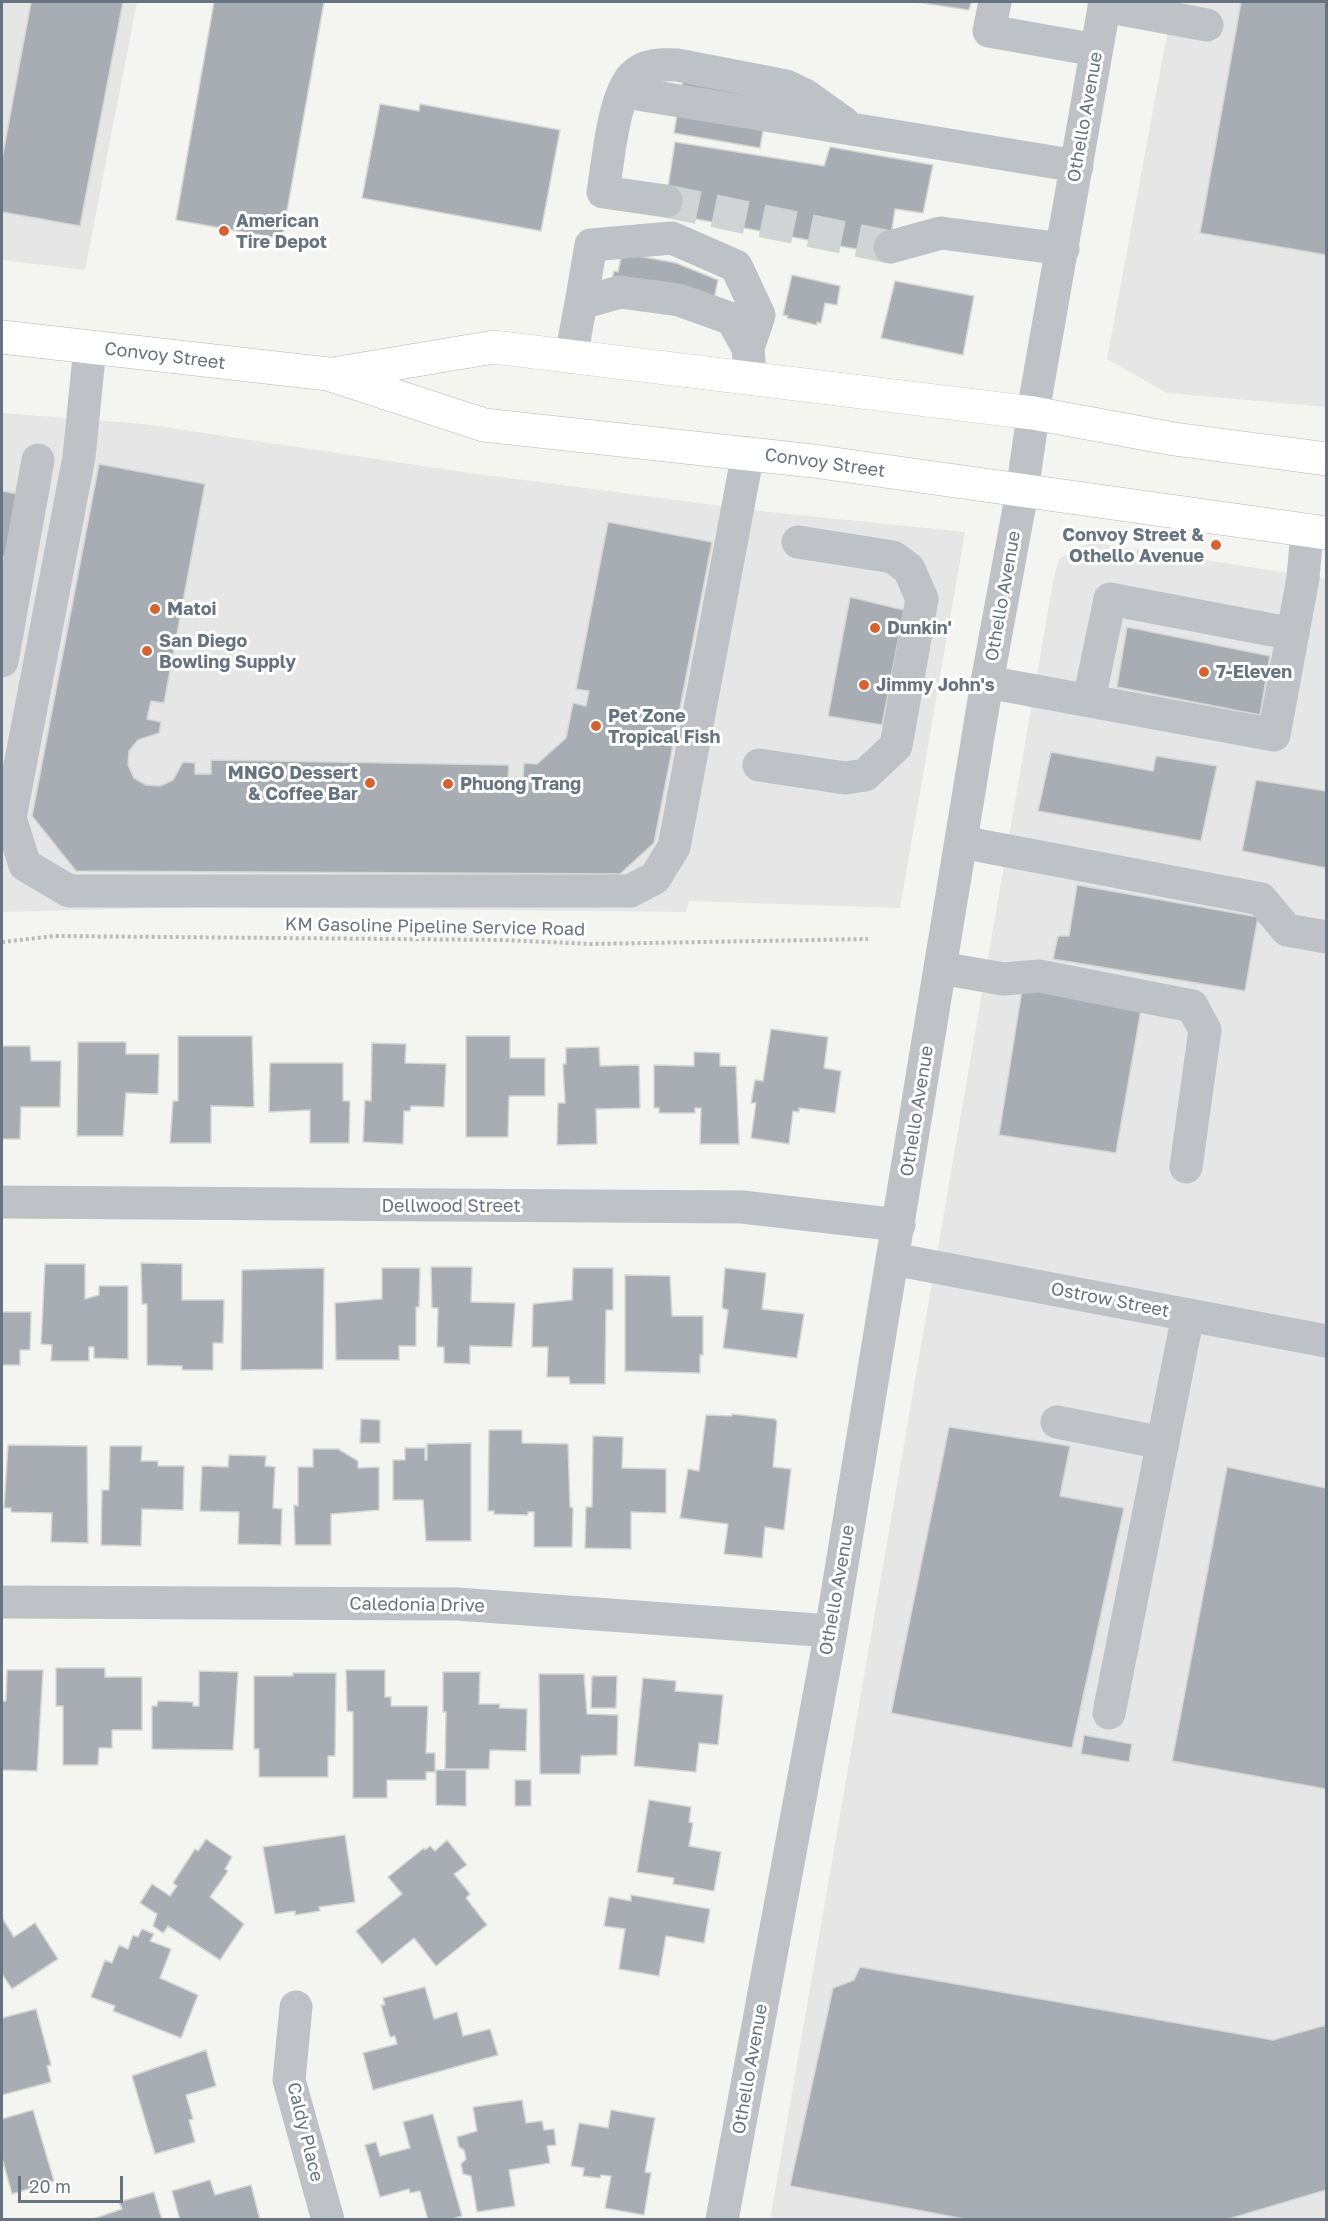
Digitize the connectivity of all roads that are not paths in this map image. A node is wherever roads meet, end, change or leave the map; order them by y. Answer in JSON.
{"nodes":[{"id":1,"x":995,"y":2,"type":"edge"},
{"id":2,"x":1105,"y":4,"type":"edge"},
{"id":3,"x":1207,"y":25,"type":"dead end"},
{"id":4,"x":1096,"y":50,"type":"junction"},
{"id":5,"x":1077,"y":166,"type":"junction"},
{"id":6,"x":666,"y":201,"type":"tunnel mouth"},
{"id":7,"x":890,"y":247,"type":"tunnel mouth"},
{"id":8,"x":1063,"y":249,"type":"junction"},
{"id":9,"x":581,"y":303,"type":"junction"},
{"id":10,"x":2,"y":337,"type":"edge"},
{"id":11,"x":90,"y":347,"type":"junction"},
{"id":12,"x":571,"y":357,"type":"junction"},
{"id":13,"x":749,"y":363,"type":"junction"},
{"id":14,"x":328,"y":374,"type":"junction"},
{"id":15,"x":1034,"y":413,"type":"junction"},
{"id":16,"x":748,"y":453,"type":"junction"},
{"id":17,"x":1326,"y":459,"type":"edge"},
{"id":18,"x":38,"y":460,"type":"dead end"},
{"id":19,"x":1022,"y":492,"type":"junction"},
{"id":20,"x":1317,"y":533,"type":"edge"},
{"id":21,"x":798,"y":542,"type":"dead end"},
{"id":22,"x":1293,"y":634,"type":"junction"},
{"id":23,"x":2,"y":661,"type":"edge"},
{"id":24,"x":987,"y":682,"type":"junction"},
{"id":25,"x":1089,"y":700,"type":"junction"},
{"id":26,"x":759,"y":765,"type":"dead end"},
{"id":27,"x":961,"y":842,"type":"junction"},
{"id":28,"x":13,"y":864,"type":"edge"},
{"id":29,"x":1326,"y":937,"type":"edge"},
{"id":30,"x":940,"y":968,"type":"junction"},
{"id":31,"x":1186,"y":1167,"type":"dead end"},
{"id":32,"x":2,"y":1202,"type":"edge"},
{"id":33,"x":899,"y":1225,"type":"junction"},
{"id":34,"x":893,"y":1259,"type":"junction"},
{"id":35,"x":1188,"y":1315,"type":"junction"},
{"id":36,"x":1326,"y":1341,"type":"edge"},
{"id":37,"x":1057,"y":1422,"type":"dead end"},
{"id":38,"x":1163,"y":1443,"type":"junction"},
{"id":39,"x":2,"y":1602,"type":"edge"},
{"id":40,"x":831,"y":1631,"type":"junction"},
{"id":41,"x":1110,"y":1713,"type":"dead end"},
{"id":42,"x":296,"y":2007,"type":"dead end"},
{"id":43,"x":328,"y":2220,"type":"edge"},
{"id":44,"x":722,"y":2220,"type":"edge"}],
"edges":[{"from":1,"to":4,"type":"street"},
{"from":2,"to":3,"type":"street"},
{"from":2,"to":4,"type":"street","name":"Othello Avenue"},
{"from":4,"to":5,"type":"street","name":"Othello Avenue"},
{"from":5,"to":6,"type":"street"},
{"from":5,"to":8,"type":"street","name":"Othello Avenue"},
{"from":7,"to":8,"type":"street"},
{"from":8,"to":15,"type":"street","name":"Othello Avenue"},
{"from":9,"to":12,"type":"street"},
{"from":9,"to":13,"type":"street"},
{"from":9,"to":13,"type":"street"},
{"from":10,"to":11,"type":"main road","name":"Convoy Street"},
{"from":11,"to":14,"type":"main road","name":"Convoy Street"},
{"from":11,"to":28,"type":"street"},
{"from":12,"to":13,"type":"main road","name":"Convoy Street"},
{"from":12,"to":14,"type":"main road","name":"Convoy Street"},
{"from":13,"to":15,"type":"main road","name":"Convoy Street"},
{"from":14,"to":16,"type":"main road","name":"Convoy Street"},
{"from":15,"to":17,"type":"main road","name":"Convoy Street"},
{"from":15,"to":19,"type":"street","name":"Othello Avenue"},
{"from":16,"to":19,"type":"main road","name":"Convoy Street"},
{"from":16,"to":28,"type":"street"},
{"from":18,"to":23,"type":"street"},
{"from":19,"to":20,"type":"main road","name":"Convoy Street"},
{"from":19,"to":24,"type":"street","name":"Othello Avenue"},
{"from":20,"to":22,"type":"street"},
{"from":21,"to":26,"type":"street"},
{"from":22,"to":25,"type":"street"},
{"from":22,"to":25,"type":"street"},
{"from":24,"to":25,"type":"street"},
{"from":24,"to":27,"type":"street","name":"Othello Avenue"},
{"from":27,"to":29,"type":"street"},
{"from":27,"to":30,"type":"street","name":"Othello Avenue"},
{"from":30,"to":31,"type":"street"},
{"from":30,"to":33,"type":"street","name":"Othello Avenue"},
{"from":32,"to":33,"type":"street","name":"Dellwood Street"},
{"from":33,"to":34,"type":"street","name":"Othello Avenue"},
{"from":34,"to":35,"type":"street","name":"Ostrow Street"},
{"from":34,"to":40,"type":"street","name":"Othello Avenue"},
{"from":35,"to":36,"type":"street","name":"Ostrow Street"},
{"from":35,"to":38,"type":"street"},
{"from":37,"to":38,"type":"street"},
{"from":38,"to":41,"type":"street"},
{"from":39,"to":40,"type":"street","name":"Caledonia Drive"},
{"from":40,"to":44,"type":"street","name":"Othello Avenue"},
{"from":42,"to":43,"type":"street","name":"Caldy Place"}]}
